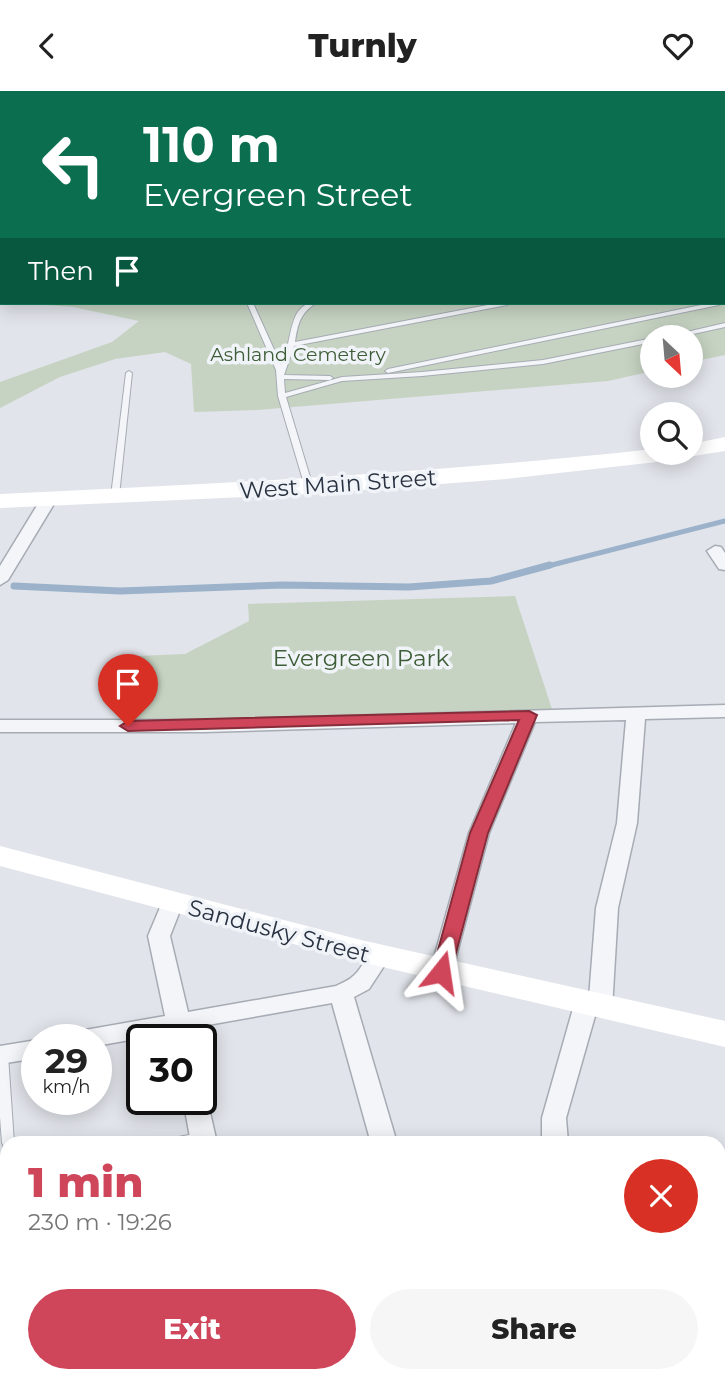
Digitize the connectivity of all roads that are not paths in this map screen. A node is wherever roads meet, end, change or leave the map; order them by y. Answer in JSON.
{"nodes":[{"id":1,"x":251,"y":305,"type":"edge"},
{"id":2,"x":308,"y":305,"type":"edge"},
{"id":3,"x":497,"y":305,"type":"edge"},
{"id":4,"x":708,"y":305,"type":"edge"},
{"id":5,"x":725,"y":325,"type":"edge"},
{"id":6,"x":704,"y":329,"type":"edge"},
{"id":7,"x":640,"y":343,"type":"edge"},
{"id":8,"x":291,"y":345,"type":"junction"},
{"id":9,"x":129,"y":373,"type":"dead end"},
{"id":10,"x":280,"y":377,"type":"junction"},
{"id":11,"x":353,"y":378,"type":"junction"},
{"id":12,"x":342,"y":379,"type":"junction"},
{"id":13,"x":282,"y":396,"type":"junction"},
{"id":14,"x":725,"y":444,"type":"edge"},
{"id":15,"x":703,"y":449,"type":"edge"},
{"id":16,"x":640,"y":457,"type":"edge"},
{"id":17,"x":309,"y":487,"type":"junction"},
{"id":18,"x":115,"y":496,"type":"junction"},
{"id":19,"x":49,"y":499,"type":"junction"},
{"id":20,"x":0,"y":501,"type":"edge"},
{"id":21,"x":0,"y":580,"type":"edge"},
{"id":22,"x":725,"y":711,"type":"edge"},
{"id":23,"x":636,"y":714,"type":"junction"},
{"id":24,"x":529,"y":715,"type":"junction"},
{"id":25,"x":0,"y":726,"type":"edge"},
{"id":26,"x":0,"y":856,"type":"edge"},
{"id":27,"x":172,"y":903,"type":"junction"},
{"id":28,"x":379,"y":957,"type":"junction"},
{"id":29,"x":441,"y":972,"type":"junction"},
{"id":30,"x":341,"y":993,"type":"junction"},
{"id":31,"x":593,"y":1007,"type":"junction"},
{"id":32,"x":178,"y":1024,"type":"edge"},
{"id":33,"x":210,"y":1024,"type":"edge"},
{"id":34,"x":725,"y":1034,"type":"edge"},
{"id":35,"x":21,"y":1052,"type":"edge"},
{"id":36,"x":1,"y":1055,"type":"edge"},
{"id":37,"x":199,"y":1115,"type":"edge"},
{"id":38,"x":7,"y":1136,"type":"edge"},
{"id":39,"x":203,"y":1136,"type":"edge"},
{"id":40,"x":382,"y":1136,"type":"edge"},
{"id":41,"x":555,"y":1136,"type":"edge"}],
"edges":[{"from":1,"to":10,"type":"lane"},
{"from":2,"to":8,"type":"lane"},
{"from":3,"to":8,"type":"lane"},
{"from":4,"to":11,"type":"lane"},
{"from":5,"to":6,"type":"lane"},
{"from":7,"to":11,"type":"lane"},
{"from":8,"to":10,"type":"lane"},
{"from":9,"to":18,"type":"lane"},
{"from":10,"to":12,"type":"lane"},
{"from":10,"to":13,"type":"lane"},
{"from":11,"to":12,"type":"lane"},
{"from":12,"to":13,"type":"lane"},
{"from":13,"to":17,"type":"lane"},
{"from":14,"to":15,"type":"street"},
{"from":16,"to":17,"type":"street","name":"West Main Street"},
{"from":17,"to":18,"type":"street","name":"West Main Street"},
{"from":18,"to":19,"type":"street","name":"West Main Street"},
{"from":19,"to":20,"type":"street","name":"West Main Street"},
{"from":19,"to":21,"type":"street"},
{"from":22,"to":23,"type":"street"},
{"from":23,"to":24,"type":"street"},
{"from":23,"to":31,"type":"street"},
{"from":24,"to":25,"type":"street"},
{"from":24,"to":29,"type":"street"},
{"from":26,"to":27,"type":"street","name":"Sandusky Street"},
{"from":27,"to":28,"type":"street","name":"Sandusky Street"},
{"from":27,"to":32,"type":"street"},
{"from":28,"to":29,"type":"street","name":"Sandusky Street"},
{"from":28,"to":30,"type":"street"},
{"from":29,"to":31,"type":"street","name":"Sandusky Street"},
{"from":30,"to":33,"type":"street"},
{"from":30,"to":40,"type":"street"},
{"from":31,"to":34,"type":"street","name":"Sandusky Street"},
{"from":31,"to":41,"type":"street"},
{"from":35,"to":36,"type":"street"},
{"from":36,"to":38,"type":"lane"},
{"from":37,"to":39,"type":"street"}]}
